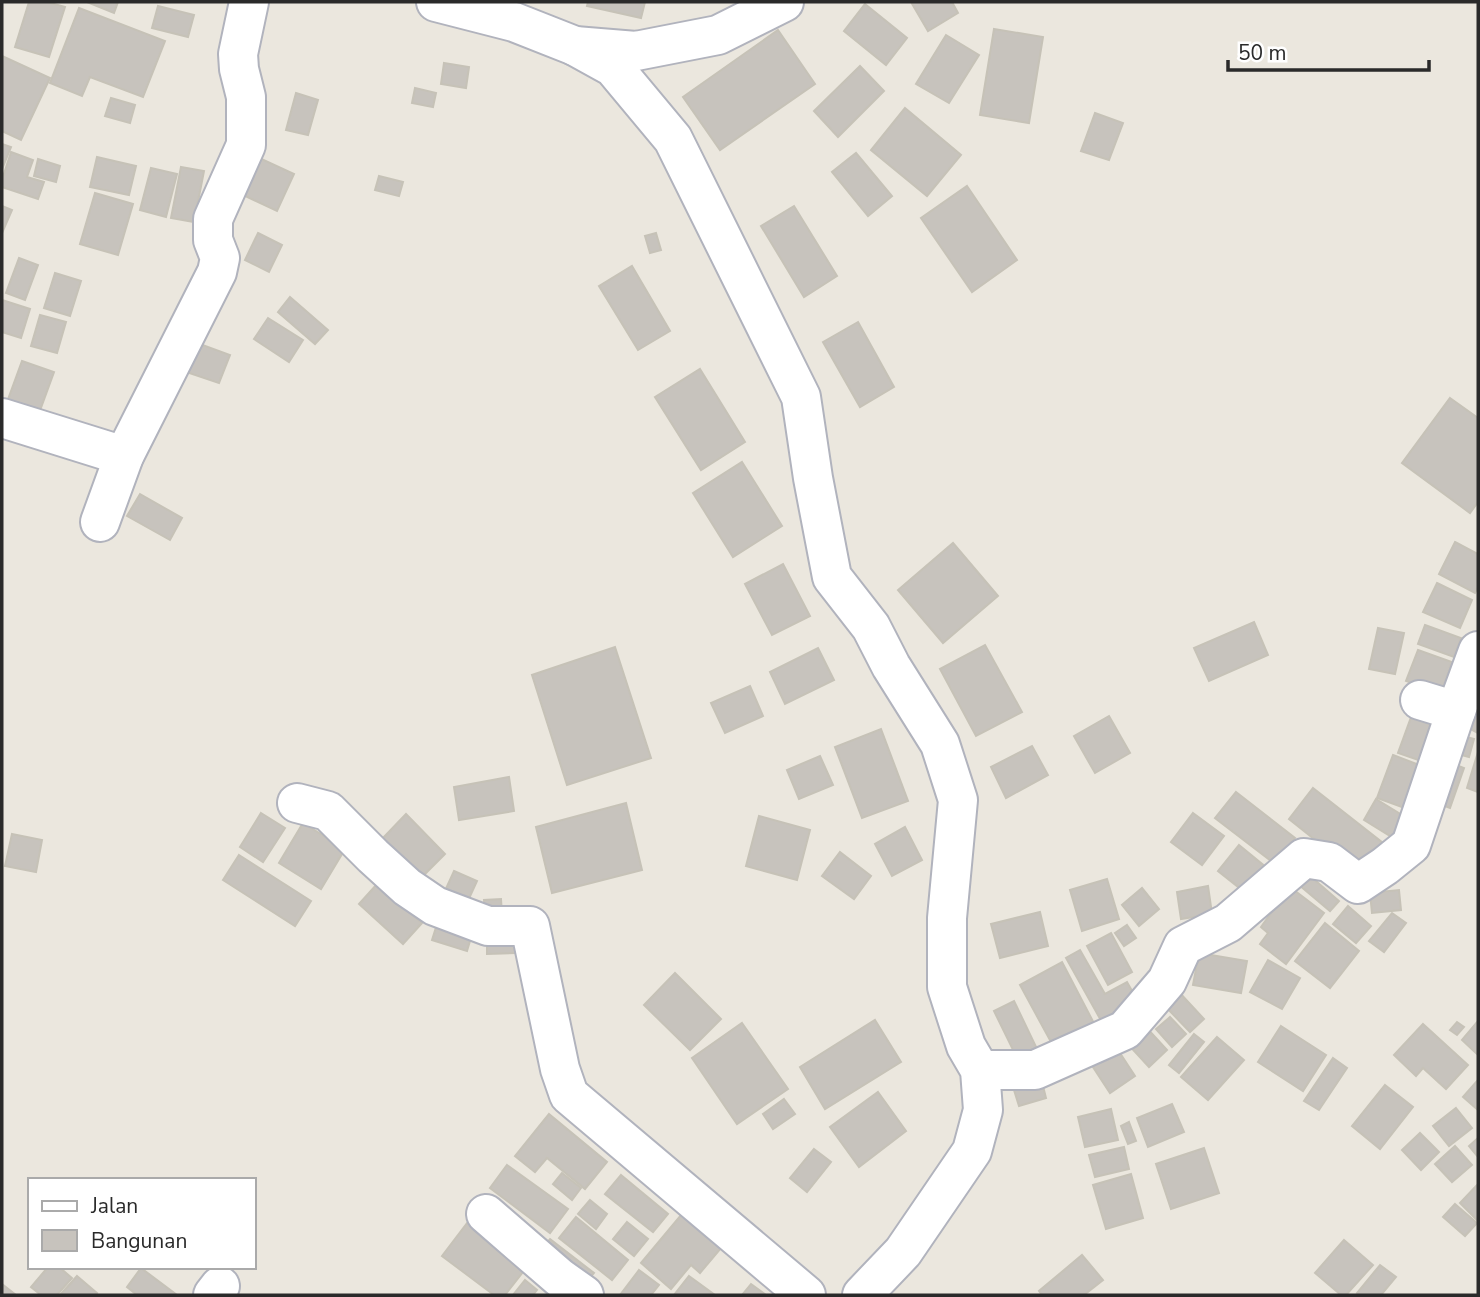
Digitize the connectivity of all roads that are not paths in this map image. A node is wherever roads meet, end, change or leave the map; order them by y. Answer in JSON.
{"nodes":[{"id":1,"x":249,"y":2,"type":"edge"},
{"id":2,"x":436,"y":2,"type":"edge"},
{"id":3,"x":784,"y":2,"type":"edge"},
{"id":4,"x":575,"y":46,"type":"junction"},
{"id":5,"x":2,"y":418,"type":"edge"},
{"id":6,"x":124,"y":456,"type":"junction"},
{"id":7,"x":100,"y":522,"type":"dead end"},
{"id":8,"x":1478,"y":651,"type":"edge"},
{"id":9,"x":1420,"y":700,"type":"dead end"},
{"id":10,"x":1456,"y":711,"type":"junction"},
{"id":11,"x":298,"y":803,"type":"dead end"},
{"id":12,"x":980,"y":1070,"type":"junction"},
{"id":13,"x":486,"y":1214,"type":"dead end"},
{"id":14,"x":584,"y":1295,"type":"edge"},
{"id":15,"x":806,"y":1295,"type":"edge"},
{"id":16,"x":862,"y":1295,"type":"edge"}],
"edges":[{"from":1,"to":6,"type":"street"},
{"from":2,"to":4,"type":"street"},
{"from":3,"to":4,"type":"street"},
{"from":4,"to":12,"type":"street"},
{"from":5,"to":6,"type":"street"},
{"from":6,"to":7,"type":"street"},
{"from":8,"to":10,"type":"street"},
{"from":9,"to":10,"type":"street"},
{"from":10,"to":12,"type":"street"},
{"from":11,"to":15,"type":"street"},
{"from":12,"to":16,"type":"street"},
{"from":13,"to":14,"type":"street"}]}
